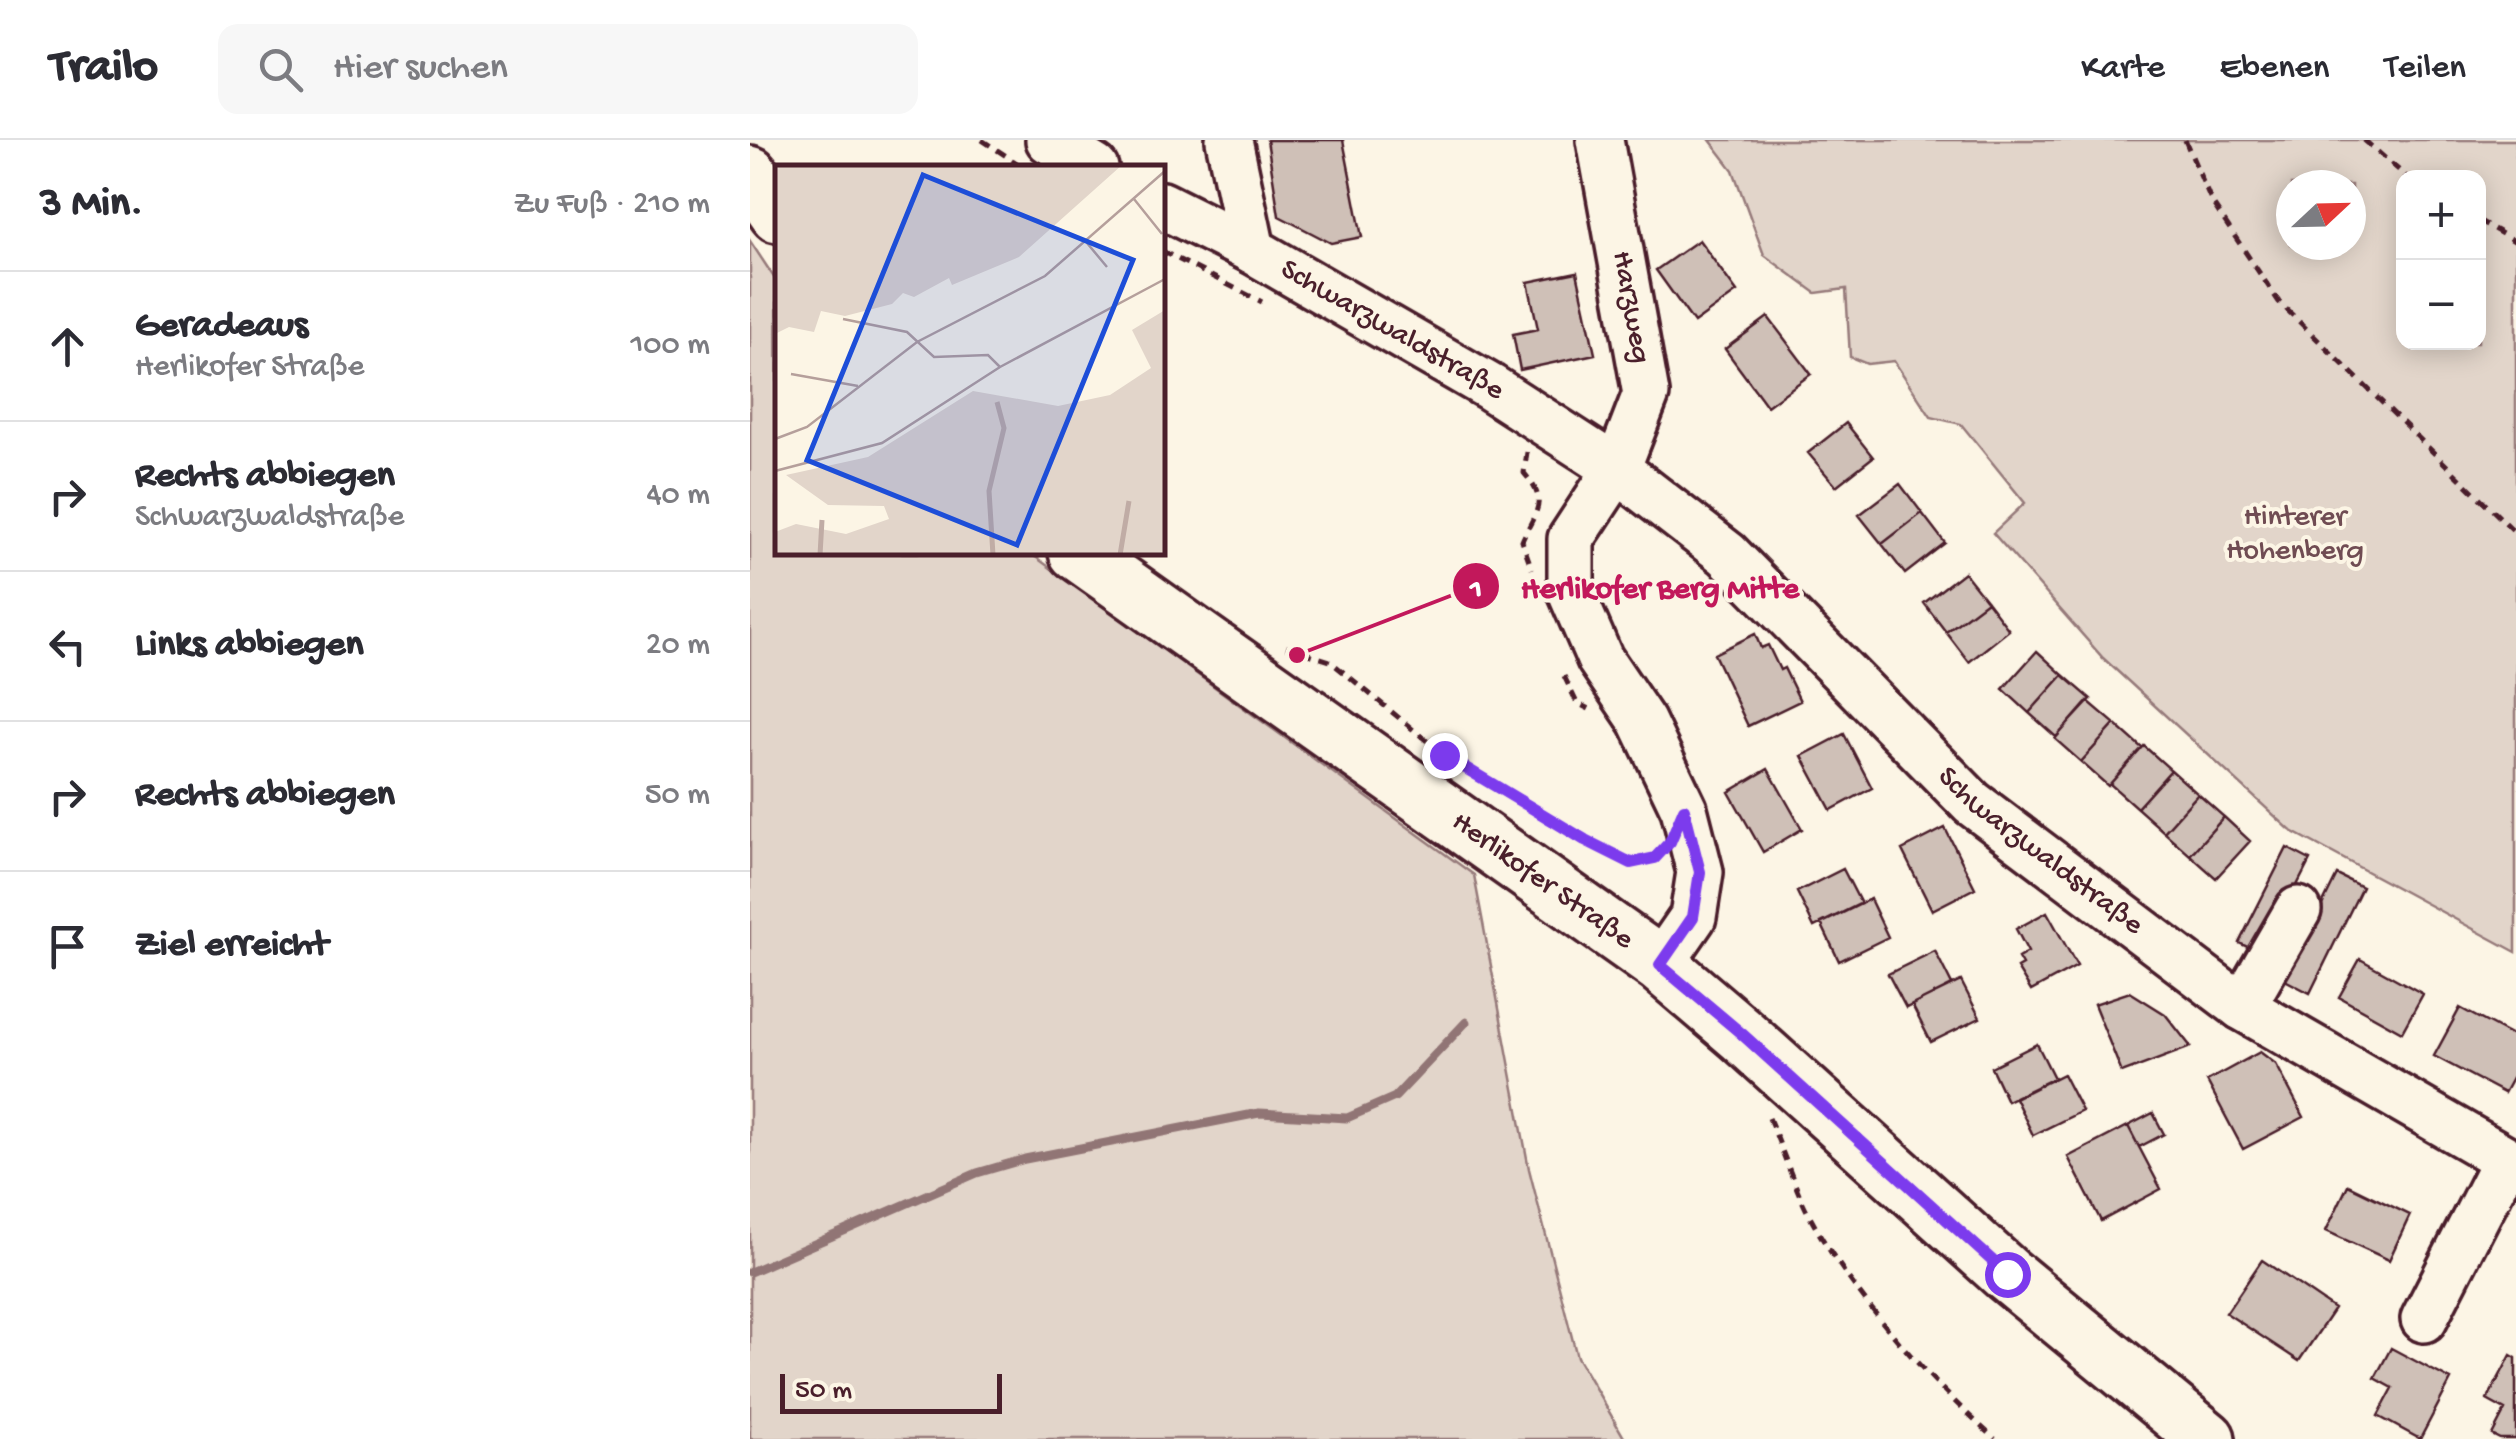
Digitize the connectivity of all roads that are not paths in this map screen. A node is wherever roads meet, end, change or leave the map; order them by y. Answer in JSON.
{"nodes":[{"id":1,"x":1049,"y":140,"type":"edge"},
{"id":2,"x":1229,"y":140,"type":"edge"},
{"id":3,"x":1600,"y":140,"type":"edge"},
{"id":4,"x":1090,"y":165,"type":"edge"},
{"id":5,"x":750,"y":174,"type":"edge"},
{"id":6,"x":1165,"y":206,"type":"edge"},
{"id":7,"x":775,"y":210,"type":"edge"},
{"id":8,"x":1252,"y":250,"type":"junction"},
{"id":9,"x":1617,"y":469,"type":"junction"},
{"id":10,"x":1081,"y":555,"type":"edge"},
{"id":11,"x":2298,"y":910,"type":"dead end"},
{"id":12,"x":1660,"y":965,"type":"junction"},
{"id":13,"x":2242,"y":1007,"type":"junction"},
{"id":14,"x":2511,"y":1163,"type":"edge"},
{"id":15,"x":2424,"y":1319,"type":"dead end"},
{"id":16,"x":2207,"y":1439,"type":"edge"}],
"edges":[{"from":1,"to":4,"type":"street"},
{"from":2,"to":8,"type":"street"},
{"from":3,"to":9,"type":"street","name":"Harzweg"},
{"from":5,"to":7,"type":"main road"},
{"from":6,"to":8,"type":"street","name":"Schwarzwaldstraße"},
{"from":8,"to":9,"type":"street","name":"Schwarzwaldstraße"},
{"from":9,"to":12,"type":"street"},
{"from":9,"to":13,"type":"street","name":"Schwarzwaldstraße"},
{"from":10,"to":12,"type":"main road","name":"Herlikofer Straße"},
{"from":11,"to":13,"type":"street"},
{"from":12,"to":16,"type":"main road","name":"Herlikofer Straße"},
{"from":13,"to":14,"type":"street","name":"Schwarzwaldstraße"},
{"from":14,"to":15,"type":"street"}]}
